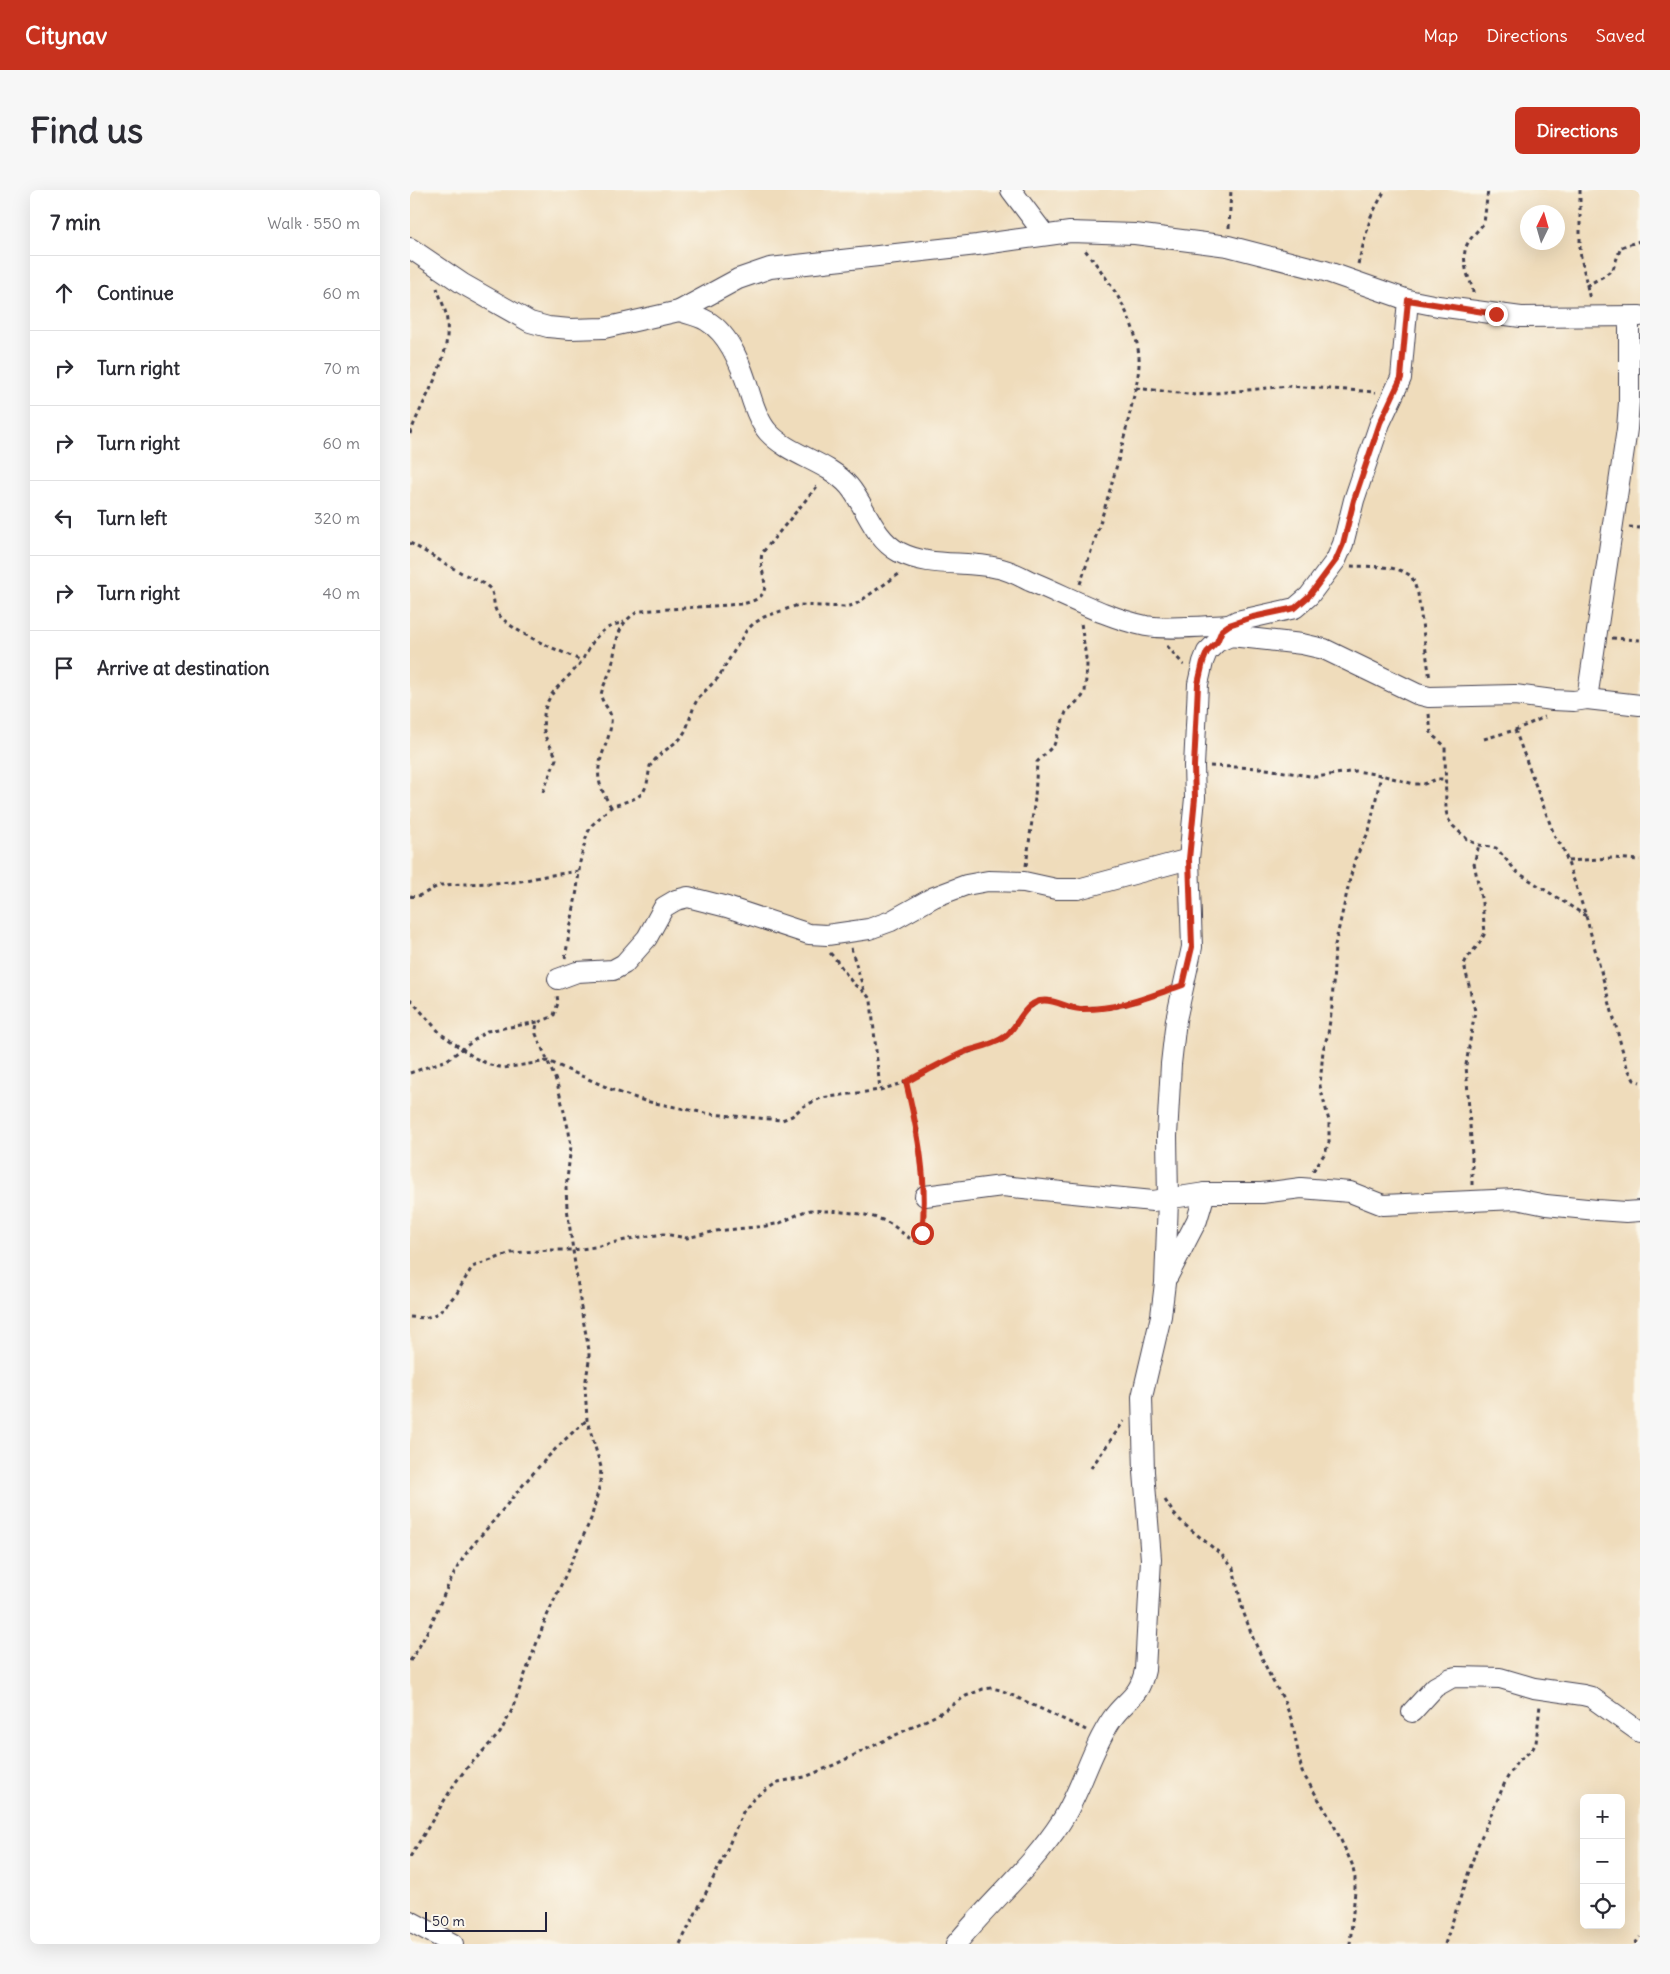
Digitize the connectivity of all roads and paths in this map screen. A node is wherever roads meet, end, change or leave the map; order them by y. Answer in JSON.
{"nodes":[{"id":1,"x":1011,"y":190,"type":"edge"},
{"id":2,"x":1232,"y":190,"type":"edge"},
{"id":3,"x":1384,"y":190,"type":"edge"},
{"id":4,"x":1488,"y":190,"type":"edge"},
{"id":5,"x":1580,"y":190,"type":"edge"},
{"id":6,"x":1070,"y":232,"type":"junction"},
{"id":7,"x":1046,"y":235,"type":"junction"},
{"id":8,"x":1640,"y":241,"type":"edge"},
{"id":9,"x":1228,"y":246,"type":"junction"},
{"id":10,"x":410,"y":248,"type":"edge"},
{"id":11,"x":428,"y":259,"type":"junction"},
{"id":12,"x":1361,"y":284,"type":"junction"},
{"id":13,"x":1586,"y":286,"type":"junction"},
{"id":14,"x":1408,"y":300,"type":"junction"},
{"id":15,"x":679,"y":311,"type":"junction"},
{"id":16,"x":1474,"y":311,"type":"junction"},
{"id":17,"x":1635,"y":317,"type":"edge"},
{"id":18,"x":1595,"y":318,"type":"junction"},
{"id":19,"x":1136,"y":388,"type":"junction"},
{"id":20,"x":1394,"y":395,"type":"junction"},
{"id":21,"x":410,"y":434,"type":"edge"},
{"id":22,"x":831,"y":470,"type":"junction"},
{"id":23,"x":410,"y":543,"type":"edge"},
{"id":24,"x":916,"y":559,"type":"junction"},
{"id":25,"x":1333,"y":565,"type":"junction"},
{"id":26,"x":1074,"y":599,"type":"junction"},
{"id":27,"x":625,"y":622,"type":"junction"},
{"id":28,"x":1229,"y":625,"type":"junction"},
{"id":29,"x":1147,"y":626,"type":"junction"},
{"id":30,"x":1597,"y":634,"type":"junction"},
{"id":31,"x":1640,"y":640,"type":"edge"},
{"id":32,"x":1217,"y":642,"type":"junction"},
{"id":33,"x":582,"y":660,"type":"junction"},
{"id":34,"x":1198,"y":684,"type":"junction"},
{"id":35,"x":1429,"y":697,"type":"junction"},
{"id":36,"x":1587,"y":699,"type":"junction"},
{"id":37,"x":1640,"y":705,"type":"edge"},
{"id":38,"x":1549,"y":716,"type":"dead end"},
{"id":39,"x":1515,"y":730,"type":"junction"},
{"id":40,"x":1484,"y":740,"type":"dead end"},
{"id":41,"x":1194,"y":766,"type":"junction"},
{"id":42,"x":1381,"y":775,"type":"junction"},
{"id":43,"x":1446,"y":779,"type":"junction"},
{"id":44,"x":543,"y":792,"type":"dead end"},
{"id":45,"x":610,"y":807,"type":"junction"},
{"id":46,"x":1479,"y":845,"type":"junction"},
{"id":47,"x":1189,"y":859,"type":"junction"},
{"id":48,"x":1568,"y":860,"type":"junction"},
{"id":49,"x":1640,"y":860,"type":"edge"},
{"id":50,"x":579,"y":872,"type":"junction"},
{"id":51,"x":1024,"y":882,"type":"junction"},
{"id":52,"x":410,"y":896,"type":"edge"},
{"id":53,"x":1586,"y":916,"type":"junction"},
{"id":54,"x":847,"y":933,"type":"junction"},
{"id":55,"x":809,"y":934,"type":"junction"},
{"id":56,"x":558,"y":979,"type":"junction"},
{"id":57,"x":1183,"y":985,"type":"junction"},
{"id":58,"x":865,"y":992,"type":"junction"},
{"id":59,"x":410,"y":999,"type":"edge"},
{"id":60,"x":538,"y":1022,"type":"junction"},
{"id":61,"x":463,"y":1050,"type":"junction"},
{"id":62,"x":548,"y":1061,"type":"junction"},
{"id":63,"x":410,"y":1073,"type":"edge"},
{"id":64,"x":906,"y":1082,"type":"junction"},
{"id":65,"x":1640,"y":1082,"type":"edge"},
{"id":66,"x":880,"y":1090,"type":"junction"},
{"id":67,"x":1301,"y":1188,"type":"junction"},
{"id":68,"x":1206,"y":1193,"type":"junction"},
{"id":69,"x":924,"y":1196,"type":"junction"},
{"id":70,"x":1168,"y":1200,"type":"junction"},
{"id":71,"x":1472,"y":1201,"type":"junction"},
{"id":72,"x":1640,"y":1211,"type":"edge"},
{"id":73,"x":573,"y":1250,"type":"junction"},
{"id":74,"x":1165,"y":1283,"type":"junction"},
{"id":75,"x":410,"y":1317,"type":"edge"},
{"id":76,"x":1142,"y":1397,"type":"junction"},
{"id":77,"x":587,"y":1420,"type":"junction"},
{"id":78,"x":1091,"y":1468,"type":"dead end"},
{"id":79,"x":1163,"y":1498,"type":"dead end"},
{"id":80,"x":410,"y":1662,"type":"edge"},
{"id":81,"x":1542,"y":1690,"type":"junction"},
{"id":82,"x":1412,"y":1712,"type":"dead end"},
{"id":83,"x":1640,"y":1732,"type":"edge"},
{"id":84,"x":1102,"y":1737,"type":"junction"},
{"id":85,"x":410,"y":1857,"type":"edge"},
{"id":86,"x":410,"y":1921,"type":"edge"},
{"id":87,"x":1640,"y":1937,"type":"edge"},
{"id":88,"x":453,"y":1944,"type":"edge"},
{"id":89,"x":680,"y":1944,"type":"edge"},
{"id":90,"x":956,"y":1944,"type":"edge"},
{"id":91,"x":1350,"y":1944,"type":"edge"},
{"id":92,"x":1445,"y":1944,"type":"edge"},
{"id":93,"x":1635,"y":1944,"type":"edge"}],
"edges":[{"from":1,"to":7,"type":"street"},
{"from":2,"to":9,"type":"path"},
{"from":3,"to":12,"type":"path"},
{"from":4,"to":16,"type":"path"},
{"from":5,"to":13,"type":"path"},
{"from":6,"to":7,"type":"street"},
{"from":6,"to":9,"type":"street"},
{"from":6,"to":19,"type":"path"},
{"from":7,"to":15,"type":"street"},
{"from":8,"to":13,"type":"path"},
{"from":9,"to":12,"type":"street"},
{"from":10,"to":11,"type":"street"},
{"from":11,"to":15,"type":"street"},
{"from":11,"to":21,"type":"path"},
{"from":12,"to":14,"type":"street"},
{"from":13,"to":18,"type":"path"},
{"from":14,"to":16,"type":"street"},
{"from":14,"to":20,"type":"street"},
{"from":15,"to":22,"type":"street"},
{"from":16,"to":18,"type":"street"},
{"from":17,"to":18,"type":"street"},
{"from":17,"to":30,"type":"street"},
{"from":19,"to":20,"type":"path"},
{"from":19,"to":26,"type":"path"},
{"from":20,"to":25,"type":"street"},
{"from":22,"to":24,"type":"street"},
{"from":22,"to":27,"type":"path"},
{"from":23,"to":33,"type":"path"},
{"from":24,"to":26,"type":"street"},
{"from":24,"to":45,"type":"path"},
{"from":25,"to":28,"type":"street"},
{"from":25,"to":35,"type":"path"},
{"from":26,"to":29,"type":"street"},
{"from":26,"to":51,"type":"path"},
{"from":27,"to":33,"type":"path"},
{"from":27,"to":45,"type":"path"},
{"from":28,"to":29,"type":"street"},
{"from":28,"to":32,"type":"street"},
{"from":29,"to":34,"type":"path"},
{"from":30,"to":31,"type":"path"},
{"from":30,"to":36,"type":"street"},
{"from":32,"to":34,"type":"street"},
{"from":32,"to":35,"type":"street"},
{"from":33,"to":44,"type":"path"},
{"from":34,"to":41,"type":"street"},
{"from":35,"to":36,"type":"street"},
{"from":35,"to":43,"type":"path"},
{"from":36,"to":37,"type":"street"},
{"from":38,"to":39,"type":"path"},
{"from":39,"to":40,"type":"path"},
{"from":39,"to":48,"type":"path"},
{"from":41,"to":42,"type":"path"},
{"from":41,"to":47,"type":"street"},
{"from":42,"to":43,"type":"path"},
{"from":42,"to":67,"type":"path"},
{"from":43,"to":46,"type":"path"},
{"from":45,"to":50,"type":"path"},
{"from":46,"to":53,"type":"path"},
{"from":46,"to":71,"type":"path"},
{"from":47,"to":51,"type":"street"},
{"from":47,"to":57,"type":"street"},
{"from":48,"to":49,"type":"path"},
{"from":48,"to":53,"type":"path"},
{"from":50,"to":52,"type":"path"},
{"from":50,"to":56,"type":"path"},
{"from":51,"to":54,"type":"street"},
{"from":53,"to":65,"type":"path"},
{"from":54,"to":55,"type":"street"},
{"from":54,"to":58,"type":"path"},
{"from":55,"to":56,"type":"street"},
{"from":55,"to":58,"type":"path"},
{"from":56,"to":60,"type":"path"},
{"from":57,"to":64,"type":"path"},
{"from":57,"to":70,"type":"street"},
{"from":58,"to":66,"type":"path"},
{"from":59,"to":61,"type":"path"},
{"from":60,"to":61,"type":"path"},
{"from":60,"to":62,"type":"path"},
{"from":61,"to":62,"type":"path"},
{"from":61,"to":63,"type":"path"},
{"from":62,"to":66,"type":"path"},
{"from":62,"to":73,"type":"path"},
{"from":64,"to":66,"type":"path"},
{"from":64,"to":69,"type":"path"},
{"from":67,"to":68,"type":"street"},
{"from":67,"to":71,"type":"street"},
{"from":68,"to":70,"type":"street"},
{"from":68,"to":74,"type":"street"},
{"from":69,"to":70,"type":"street"},
{"from":69,"to":73,"type":"path"},
{"from":70,"to":74,"type":"street"},
{"from":71,"to":72,"type":"street"},
{"from":73,"to":75,"type":"path"},
{"from":73,"to":77,"type":"path"},
{"from":74,"to":76,"type":"street"},
{"from":76,"to":78,"type":"path"},
{"from":76,"to":84,"type":"street"},
{"from":77,"to":80,"type":"path"},
{"from":77,"to":85,"type":"path"},
{"from":79,"to":91,"type":"path"},
{"from":81,"to":82,"type":"street"},
{"from":81,"to":83,"type":"street"},
{"from":81,"to":92,"type":"path"},
{"from":84,"to":89,"type":"path"},
{"from":84,"to":90,"type":"street"},
{"from":86,"to":88,"type":"street"},
{"from":87,"to":93,"type":"path"}]}
